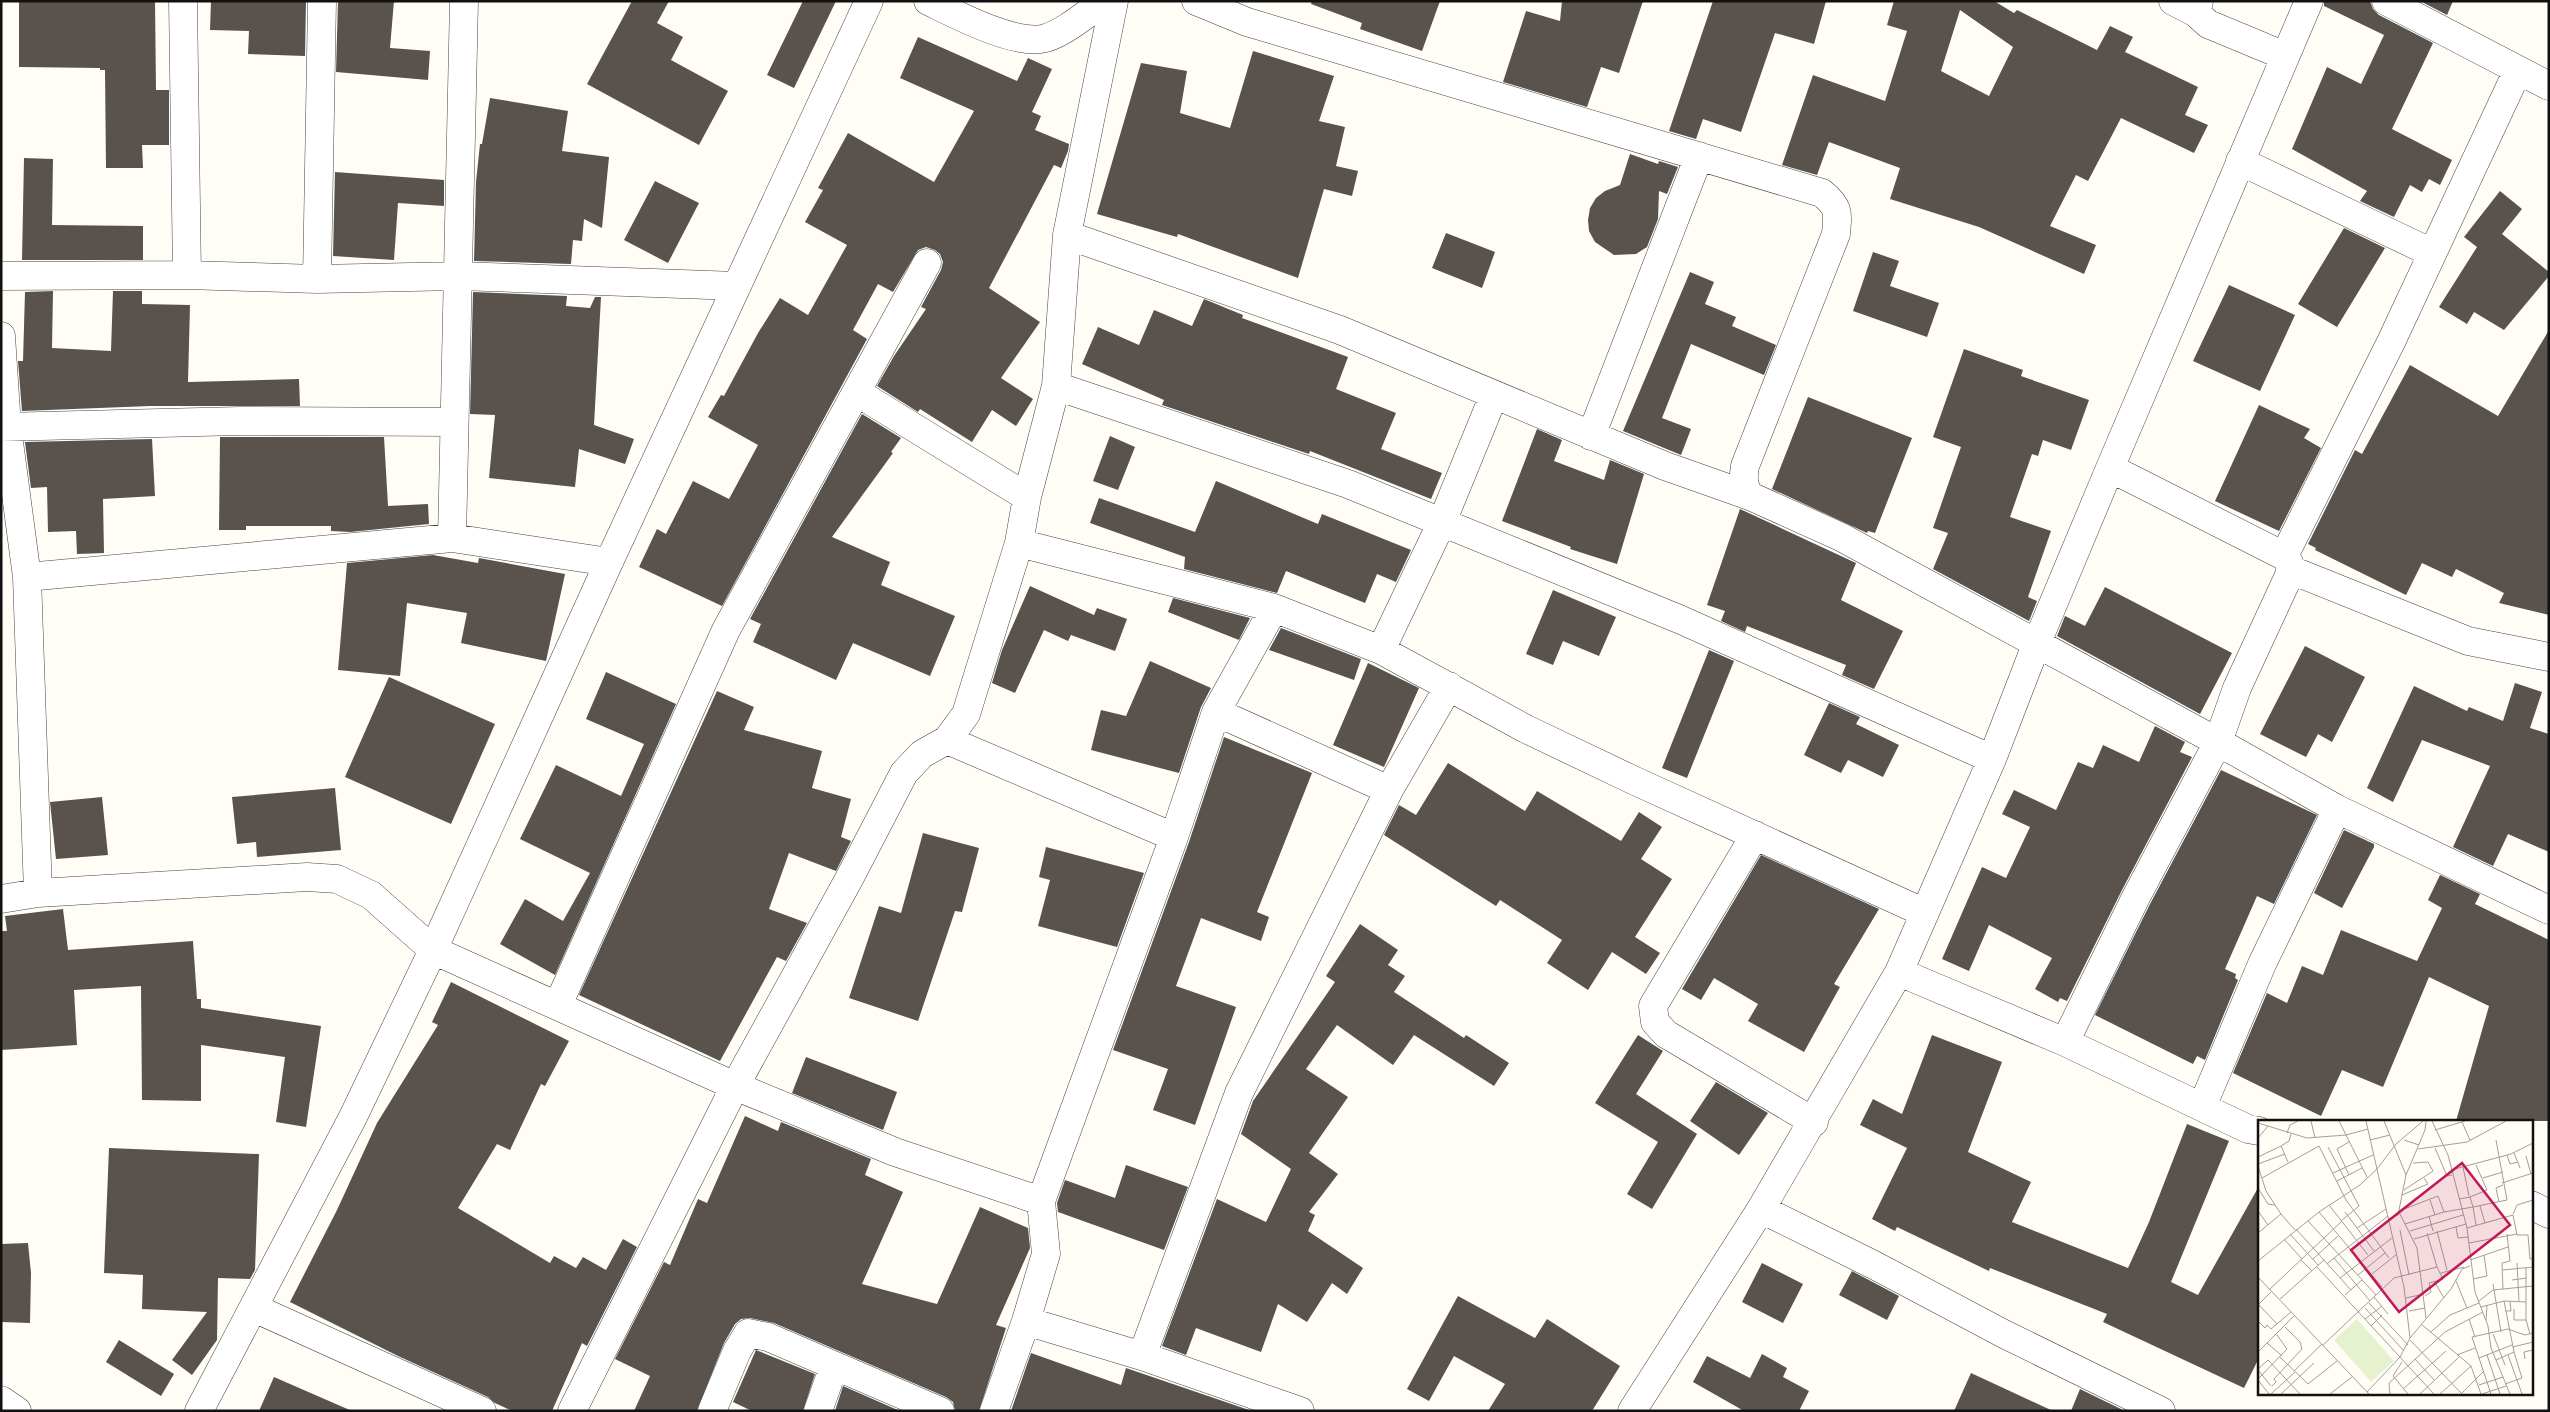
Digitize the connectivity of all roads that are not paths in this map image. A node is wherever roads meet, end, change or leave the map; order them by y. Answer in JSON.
{"nodes":[{"id":1,"x":183,"y":1,"type":"edge"},
{"id":2,"x":322,"y":1,"type":"edge"},
{"id":3,"x":464,"y":1,"type":"edge"},
{"id":4,"x":869,"y":1,"type":"edge"},
{"id":5,"x":928,"y":1,"type":"edge"},
{"id":6,"x":1105,"y":1,"type":"edge"},
{"id":7,"x":1114,"y":1,"type":"edge"},
{"id":8,"x":1196,"y":1,"type":"edge"},
{"id":9,"x":2309,"y":1,"type":"edge"},
{"id":10,"x":2386,"y":1,"type":"edge"},
{"id":11,"x":2189,"y":5,"type":"edge"},
{"id":12,"x":2285,"y":56,"type":"junction"},
{"id":13,"x":2518,"y":70,"type":"junction"},
{"id":14,"x":2549,"y":86,"type":"edge"},
{"id":15,"x":1699,"y":156,"type":"junction"},
{"id":16,"x":2240,"y":161,"type":"junction"},
{"id":17,"x":1067,"y":235,"type":"junction"},
{"id":18,"x":2432,"y":253,"type":"junction"},
{"id":19,"x":927,"y":263,"type":"dead end"},
{"id":20,"x":187,"y":275,"type":"junction"},
{"id":21,"x":1,"y":276,"type":"edge"},
{"id":22,"x":458,"y":276,"type":"junction"},
{"id":23,"x":317,"y":279,"type":"junction"},
{"id":24,"x":737,"y":286,"type":"junction"},
{"id":25,"x":1,"y":336,"type":"edge"},
{"id":26,"x":1056,"y":386,"type":"junction"},
{"id":27,"x":858,"y":393,"type":"junction"},
{"id":28,"x":1494,"y":395,"type":"junction"},
{"id":29,"x":453,"y":422,"type":"junction"},
{"id":30,"x":4,"y":427,"type":"edge"},
{"id":31,"x":1591,"y":436,"type":"junction"},
{"id":32,"x":2110,"y":468,"type":"junction"},
{"id":33,"x":1750,"y":496,"type":"junction"},
{"id":34,"x":1027,"y":497,"type":"junction"},
{"id":35,"x":1442,"y":522,"type":"junction"},
{"id":36,"x":452,"y":538,"type":"junction"},
{"id":37,"x":1019,"y":543,"type":"junction"},
{"id":38,"x":609,"y":562,"type":"junction"},
{"id":39,"x":2287,"y":563,"type":"junction"},
{"id":40,"x":27,"y":577,"type":"junction"},
{"id":41,"x":1274,"y":608,"type":"junction"},
{"id":42,"x":2036,"y":645,"type":"junction"},
{"id":43,"x":1381,"y":650,"type":"junction"},
{"id":44,"x":2549,"y":657,"type":"edge"},
{"id":45,"x":1449,"y":686,"type":"junction"},
{"id":46,"x":1216,"y":712,"type":"junction"},
{"id":47,"x":947,"y":740,"type":"junction"},
{"id":48,"x":2218,"y":742,"type":"junction"},
{"id":49,"x":1992,"y":759,"type":"junction"},
{"id":50,"x":1389,"y":790,"type":"junction"},
{"id":51,"x":2337,"y":808,"type":"junction"},
{"id":52,"x":1755,"y":835,"type":"junction"},
{"id":53,"x":1174,"y":837,"type":"junction"},
{"id":54,"x":38,"y":894,"type":"junction"},
{"id":55,"x":1,"y":899,"type":"edge"},
{"id":56,"x":2549,"y":910,"type":"edge"},
{"id":57,"x":1925,"y":913,"type":"junction"},
{"id":58,"x":433,"y":950,"type":"junction"},
{"id":59,"x":1899,"y":972,"type":"junction"},
{"id":60,"x":558,"y":1005,"type":"junction"},
{"id":61,"x":2066,"y":1042,"type":"junction"},
{"id":62,"x":735,"y":1086,"type":"junction"},
{"id":63,"x":2202,"y":1107,"type":"junction"},
{"id":64,"x":1814,"y":1122,"type":"junction"},
{"id":65,"x":2258,"y":1131,"type":"edge"},
{"id":66,"x":1041,"y":1201,"type":"junction"},
{"id":67,"x":2532,"y":1206,"type":"edge"},
{"id":68,"x":1761,"y":1209,"type":"junction"},
{"id":69,"x":2549,"y":1214,"type":"edge"},
{"id":70,"x":254,"y":1308,"type":"junction"},
{"id":71,"x":1026,"y":1321,"type":"junction"},
{"id":72,"x":1142,"y":1356,"type":"junction"},
{"id":73,"x":834,"y":1366,"type":"junction"},
{"id":74,"x":1,"y":1400,"type":"edge"},
{"id":75,"x":17,"y":1411,"type":"edge"},
{"id":76,"x":199,"y":1411,"type":"edge"},
{"id":77,"x":482,"y":1411,"type":"edge"},
{"id":78,"x":572,"y":1411,"type":"edge"},
{"id":79,"x":712,"y":1411,"type":"edge"},
{"id":80,"x":818,"y":1411,"type":"edge"},
{"id":81,"x":940,"y":1411,"type":"edge"},
{"id":82,"x":994,"y":1411,"type":"edge"},
{"id":83,"x":1300,"y":1411,"type":"edge"},
{"id":84,"x":1632,"y":1411,"type":"edge"},
{"id":85,"x":2161,"y":1411,"type":"edge"}],
"edges":[{"from":1,"to":20,"type":"street"},
{"from":2,"to":23,"type":"street"},
{"from":3,"to":22,"type":"street"},
{"from":4,"to":24,"type":"street"},
{"from":5,"to":6,"type":"street"},
{"from":7,"to":17,"type":"street"},
{"from":8,"to":15,"type":"street"},
{"from":9,"to":12,"type":"street"},
{"from":10,"to":13,"type":"street"},
{"from":11,"to":12,"type":"street"},
{"from":12,"to":16,"type":"street"},
{"from":13,"to":14,"type":"street"},
{"from":13,"to":18,"type":"street"},
{"from":15,"to":31,"type":"street"},
{"from":15,"to":33,"type":"street"},
{"from":16,"to":18,"type":"street"},
{"from":16,"to":32,"type":"street"},
{"from":17,"to":26,"type":"street"},
{"from":17,"to":28,"type":"street"},
{"from":18,"to":39,"type":"street"},
{"from":19,"to":27,"type":"street"},
{"from":20,"to":21,"type":"street"},
{"from":20,"to":23,"type":"street"},
{"from":22,"to":23,"type":"street"},
{"from":22,"to":24,"type":"street"},
{"from":22,"to":29,"type":"street"},
{"from":24,"to":38,"type":"street"},
{"from":25,"to":30,"type":"street"},
{"from":26,"to":34,"type":"street"},
{"from":26,"to":35,"type":"street"},
{"from":27,"to":34,"type":"street"},
{"from":27,"to":60,"type":"street"},
{"from":28,"to":31,"type":"street"},
{"from":28,"to":35,"type":"street"},
{"from":29,"to":30,"type":"street"},
{"from":29,"to":36,"type":"street"},
{"from":30,"to":40,"type":"street"},
{"from":31,"to":33,"type":"street"},
{"from":32,"to":39,"type":"street"},
{"from":32,"to":42,"type":"street"},
{"from":33,"to":42,"type":"street"},
{"from":34,"to":37,"type":"street"},
{"from":35,"to":43,"type":"street"},
{"from":35,"to":49,"type":"street"},
{"from":36,"to":38,"type":"street"},
{"from":36,"to":40,"type":"street"},
{"from":37,"to":41,"type":"street"},
{"from":37,"to":47,"type":"street"},
{"from":38,"to":58,"type":"street"},
{"from":39,"to":44,"type":"street"},
{"from":39,"to":48,"type":"street"},
{"from":40,"to":54,"type":"street"},
{"from":41,"to":43,"type":"street"},
{"from":41,"to":46,"type":"street"},
{"from":42,"to":48,"type":"street"},
{"from":42,"to":49,"type":"street"},
{"from":43,"to":45,"type":"street"},
{"from":45,"to":50,"type":"street"},
{"from":45,"to":52,"type":"street"},
{"from":46,"to":50,"type":"street"},
{"from":46,"to":53,"type":"street"},
{"from":47,"to":53,"type":"street"},
{"from":47,"to":62,"type":"street"},
{"from":48,"to":51,"type":"street"},
{"from":48,"to":61,"type":"street"},
{"from":49,"to":57,"type":"street"},
{"from":50,"to":72,"type":"street"},
{"from":51,"to":56,"type":"street"},
{"from":51,"to":63,"type":"street"},
{"from":52,"to":57,"type":"street"},
{"from":52,"to":64,"type":"street"},
{"from":53,"to":66,"type":"street"},
{"from":54,"to":55,"type":"street"},
{"from":54,"to":58,"type":"street"},
{"from":57,"to":59,"type":"street"},
{"from":58,"to":60,"type":"street"},
{"from":58,"to":70,"type":"street"},
{"from":59,"to":61,"type":"street"},
{"from":59,"to":64,"type":"street"},
{"from":60,"to":62,"type":"street"},
{"from":61,"to":63,"type":"street"},
{"from":62,"to":66,"type":"street"},
{"from":62,"to":78,"type":"street"},
{"from":63,"to":65,"type":"street"},
{"from":64,"to":68,"type":"street"},
{"from":66,"to":71,"type":"street"},
{"from":67,"to":69,"type":"street"},
{"from":68,"to":84,"type":"street"},
{"from":68,"to":85,"type":"street"},
{"from":70,"to":76,"type":"street"},
{"from":70,"to":77,"type":"street"},
{"from":71,"to":72,"type":"street"},
{"from":71,"to":82,"type":"street"},
{"from":72,"to":83,"type":"street"},
{"from":73,"to":79,"type":"street"},
{"from":73,"to":80,"type":"street"},
{"from":73,"to":81,"type":"street"},
{"from":74,"to":75,"type":"street"}]}
